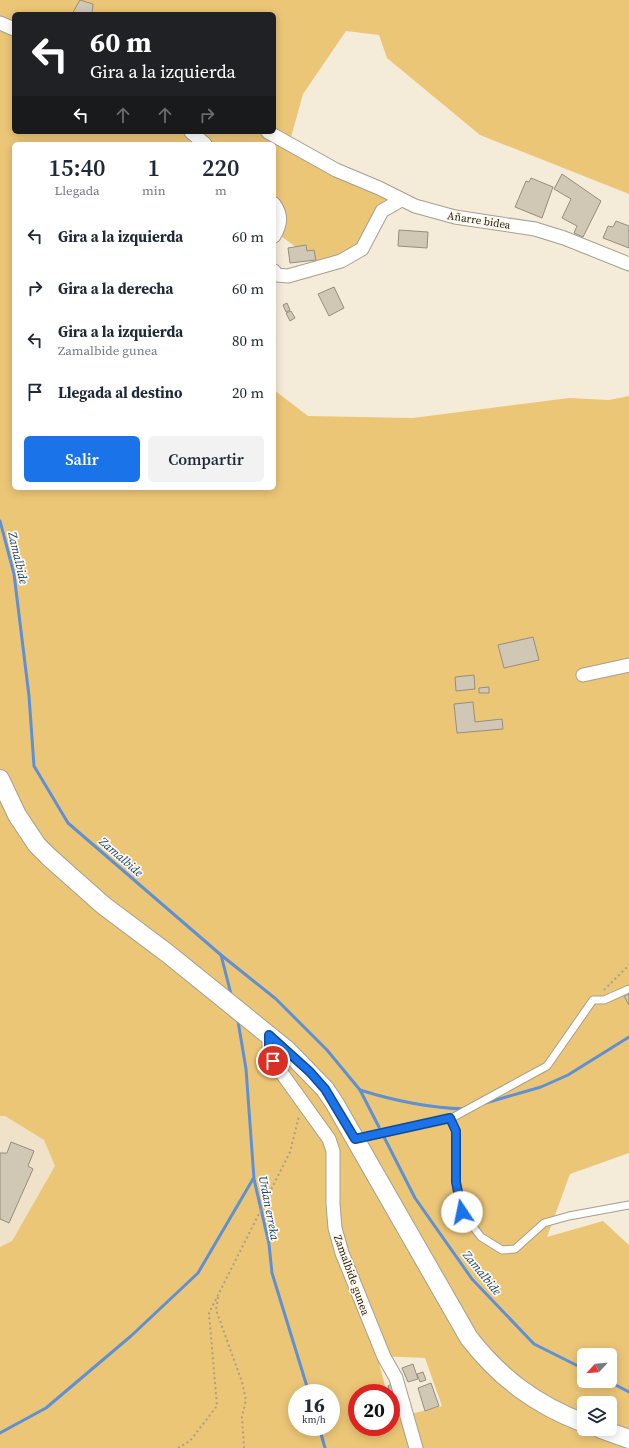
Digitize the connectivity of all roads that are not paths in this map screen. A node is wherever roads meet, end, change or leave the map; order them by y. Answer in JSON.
{"nodes":[{"id":1,"x":0,"y":23,"type":"edge"},
{"id":2,"x":12,"y":28,"type":"edge"},
{"id":3,"x":193,"y":134,"type":"edge"},
{"id":4,"x":272,"y":134,"type":"edge"},
{"id":5,"x":203,"y":142,"type":"edge"},
{"id":6,"x":401,"y":200,"type":"junction"},
{"id":7,"x":276,"y":207,"type":"edge"},
{"id":8,"x":276,"y":233,"type":"edge"},
{"id":9,"x":629,"y":264,"type":"edge"},
{"id":10,"x":276,"y":274,"type":"edge"},
{"id":11,"x":629,"y":665,"type":"edge"},
{"id":12,"x":583,"y":675,"type":"dead end"},
{"id":13,"x":0,"y":779,"type":"edge"},
{"id":14,"x":629,"y":989,"type":"edge"},
{"id":15,"x":269,"y":1035,"type":"junction"},
{"id":16,"x":450,"y":1118,"type":"junction"},
{"id":17,"x":355,"y":1139,"type":"junction"},
{"id":18,"x":629,"y":1205,"type":"edge"},
{"id":19,"x":577,"y":1420,"type":"edge"},
{"id":20,"x":617,"y":1435,"type":"edge"},
{"id":21,"x":629,"y":1439,"type":"edge"},
{"id":22,"x":416,"y":1448,"type":"edge"}],
"edges":[{"from":1,"to":2,"type":"street"},
{"from":3,"to":5,"type":"street"},
{"from":4,"to":6,"type":"street","name":"Añarre bidea"},
{"from":6,"to":9,"type":"street","name":"Añarre bidea"},
{"from":6,"to":10,"type":"street"},
{"from":7,"to":8,"type":"street"},
{"from":11,"to":12,"type":"street"},
{"from":13,"to":15,"type":"main road"},
{"from":14,"to":16,"type":"lane"},
{"from":15,"to":17,"type":"main road"},
{"from":15,"to":22,"type":"street","name":"Zamalbide gunea"},
{"from":16,"to":17,"type":"lane"},
{"from":16,"to":18,"type":"lane"},
{"from":17,"to":19,"type":"main road"},
{"from":20,"to":21,"type":"main road"}]}
